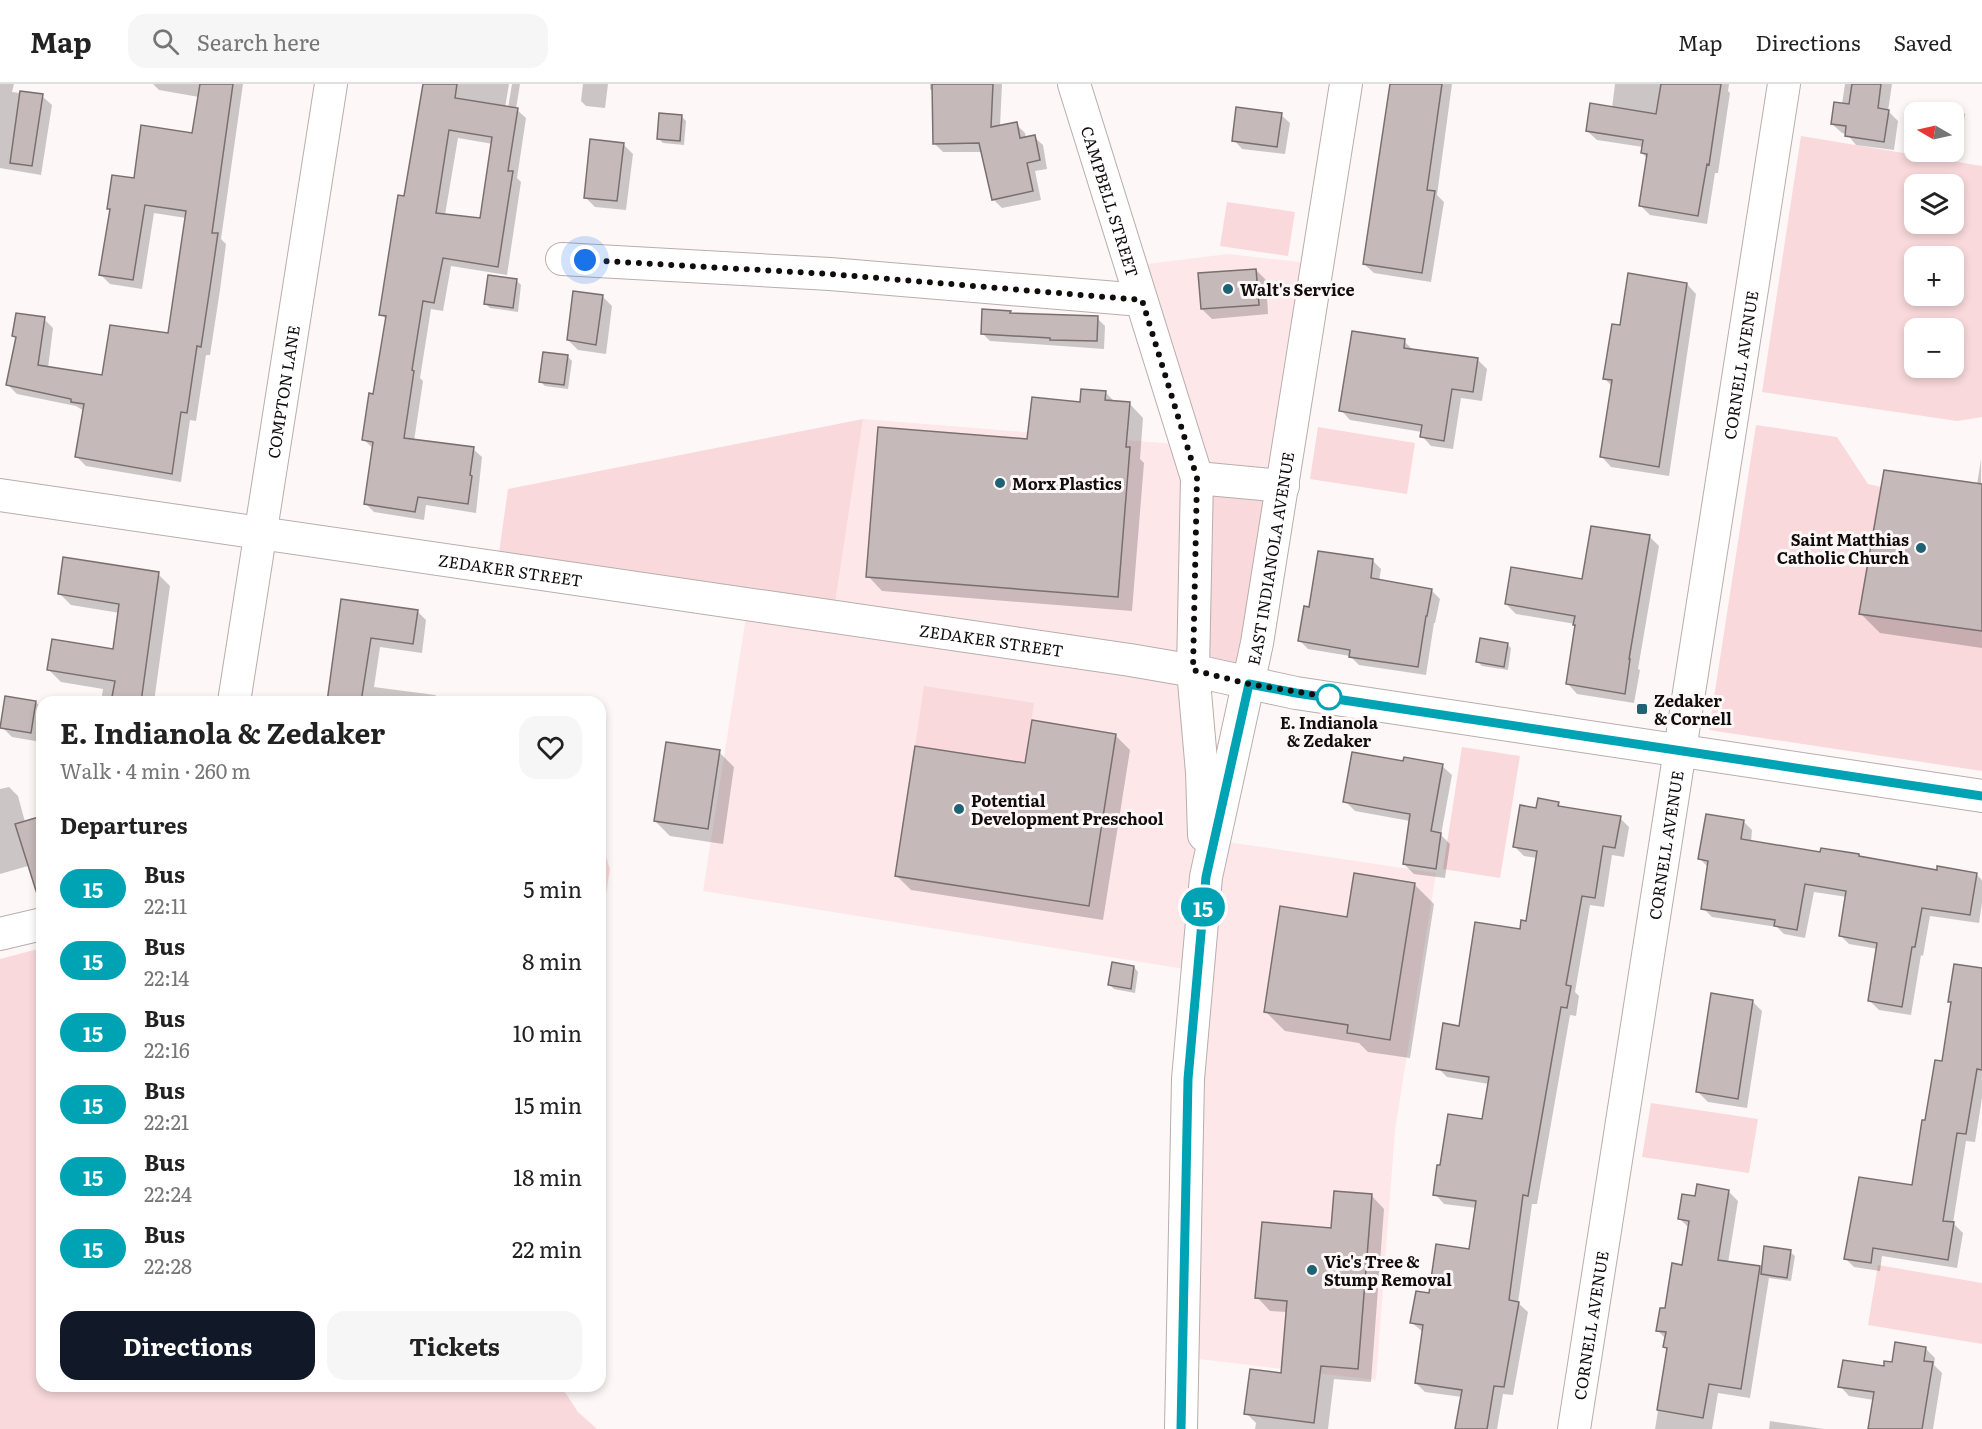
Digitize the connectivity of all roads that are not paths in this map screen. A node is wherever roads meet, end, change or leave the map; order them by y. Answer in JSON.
{"nodes":[{"id":1,"x":331,"y":84,"type":"edge"},
{"id":2,"x":1074,"y":84,"type":"edge"},
{"id":3,"x":1346,"y":84,"type":"edge"},
{"id":4,"x":1784,"y":84,"type":"edge"},
{"id":5,"x":562,"y":259,"type":"dead end"},
{"id":6,"x":1142,"y":300,"type":"junction"},
{"id":7,"x":1197,"y":478,"type":"junction"},
{"id":8,"x":1283,"y":486,"type":"junction"},
{"id":9,"x":0,"y":495,"type":"edge"},
{"id":10,"x":261,"y":534,"type":"junction"},
{"id":11,"x":1193,"y":670,"type":"junction"},
{"id":12,"x":1249,"y":684,"type":"junction"},
{"id":13,"x":235,"y":696,"type":"edge"},
{"id":14,"x":1680,"y":750,"type":"junction"},
{"id":15,"x":1982,"y":796,"type":"edge"},
{"id":16,"x":1206,"y":877,"type":"junction"},
{"id":17,"x":36,"y":925,"type":"edge"},
{"id":18,"x":0,"y":934,"type":"edge"},
{"id":19,"x":1181,"y":1429,"type":"edge"},
{"id":20,"x":1574,"y":1429,"type":"edge"}],
"edges":[{"from":1,"to":10,"type":"street","name":"COMPTON LANE"},
{"from":2,"to":6,"type":"street","name":"CAMPBELL STREET"},
{"from":3,"to":8,"type":"street","name":"EAST INDIANOLA AVENUE"},
{"from":4,"to":14,"type":"street","name":"CORNELL AVENUE"},
{"from":5,"to":6,"type":"street"},
{"from":6,"to":7,"type":"street","name":"CAMPBELL STREET"},
{"from":7,"to":8,"type":"street"},
{"from":7,"to":11,"type":"street","name":"CAMPBELL STREET"},
{"from":8,"to":12,"type":"street","name":"EAST INDIANOLA AVENUE"},
{"from":9,"to":10,"type":"street","name":"ZEDAKER STREET"},
{"from":10,"to":11,"type":"street","name":"ZEDAKER STREET"},
{"from":10,"to":13,"type":"street","name":"COMPTON LANE"},
{"from":11,"to":12,"type":"street","name":"ZEDAKER STREET"},
{"from":11,"to":16,"type":"street","name":"CAMPBELL STREET"},
{"from":12,"to":14,"type":"street","name":"ZEDAKER STREET"},
{"from":12,"to":16,"type":"street","name":"EAST INDIANOLA AVENUE"},
{"from":14,"to":15,"type":"street","name":"ZEDAKER STREET"},
{"from":14,"to":20,"type":"street","name":"CORNELL AVENUE"},
{"from":16,"to":19,"type":"street","name":"EAST INDIANOLA AVENUE"},
{"from":17,"to":18,"type":"street"}]}
